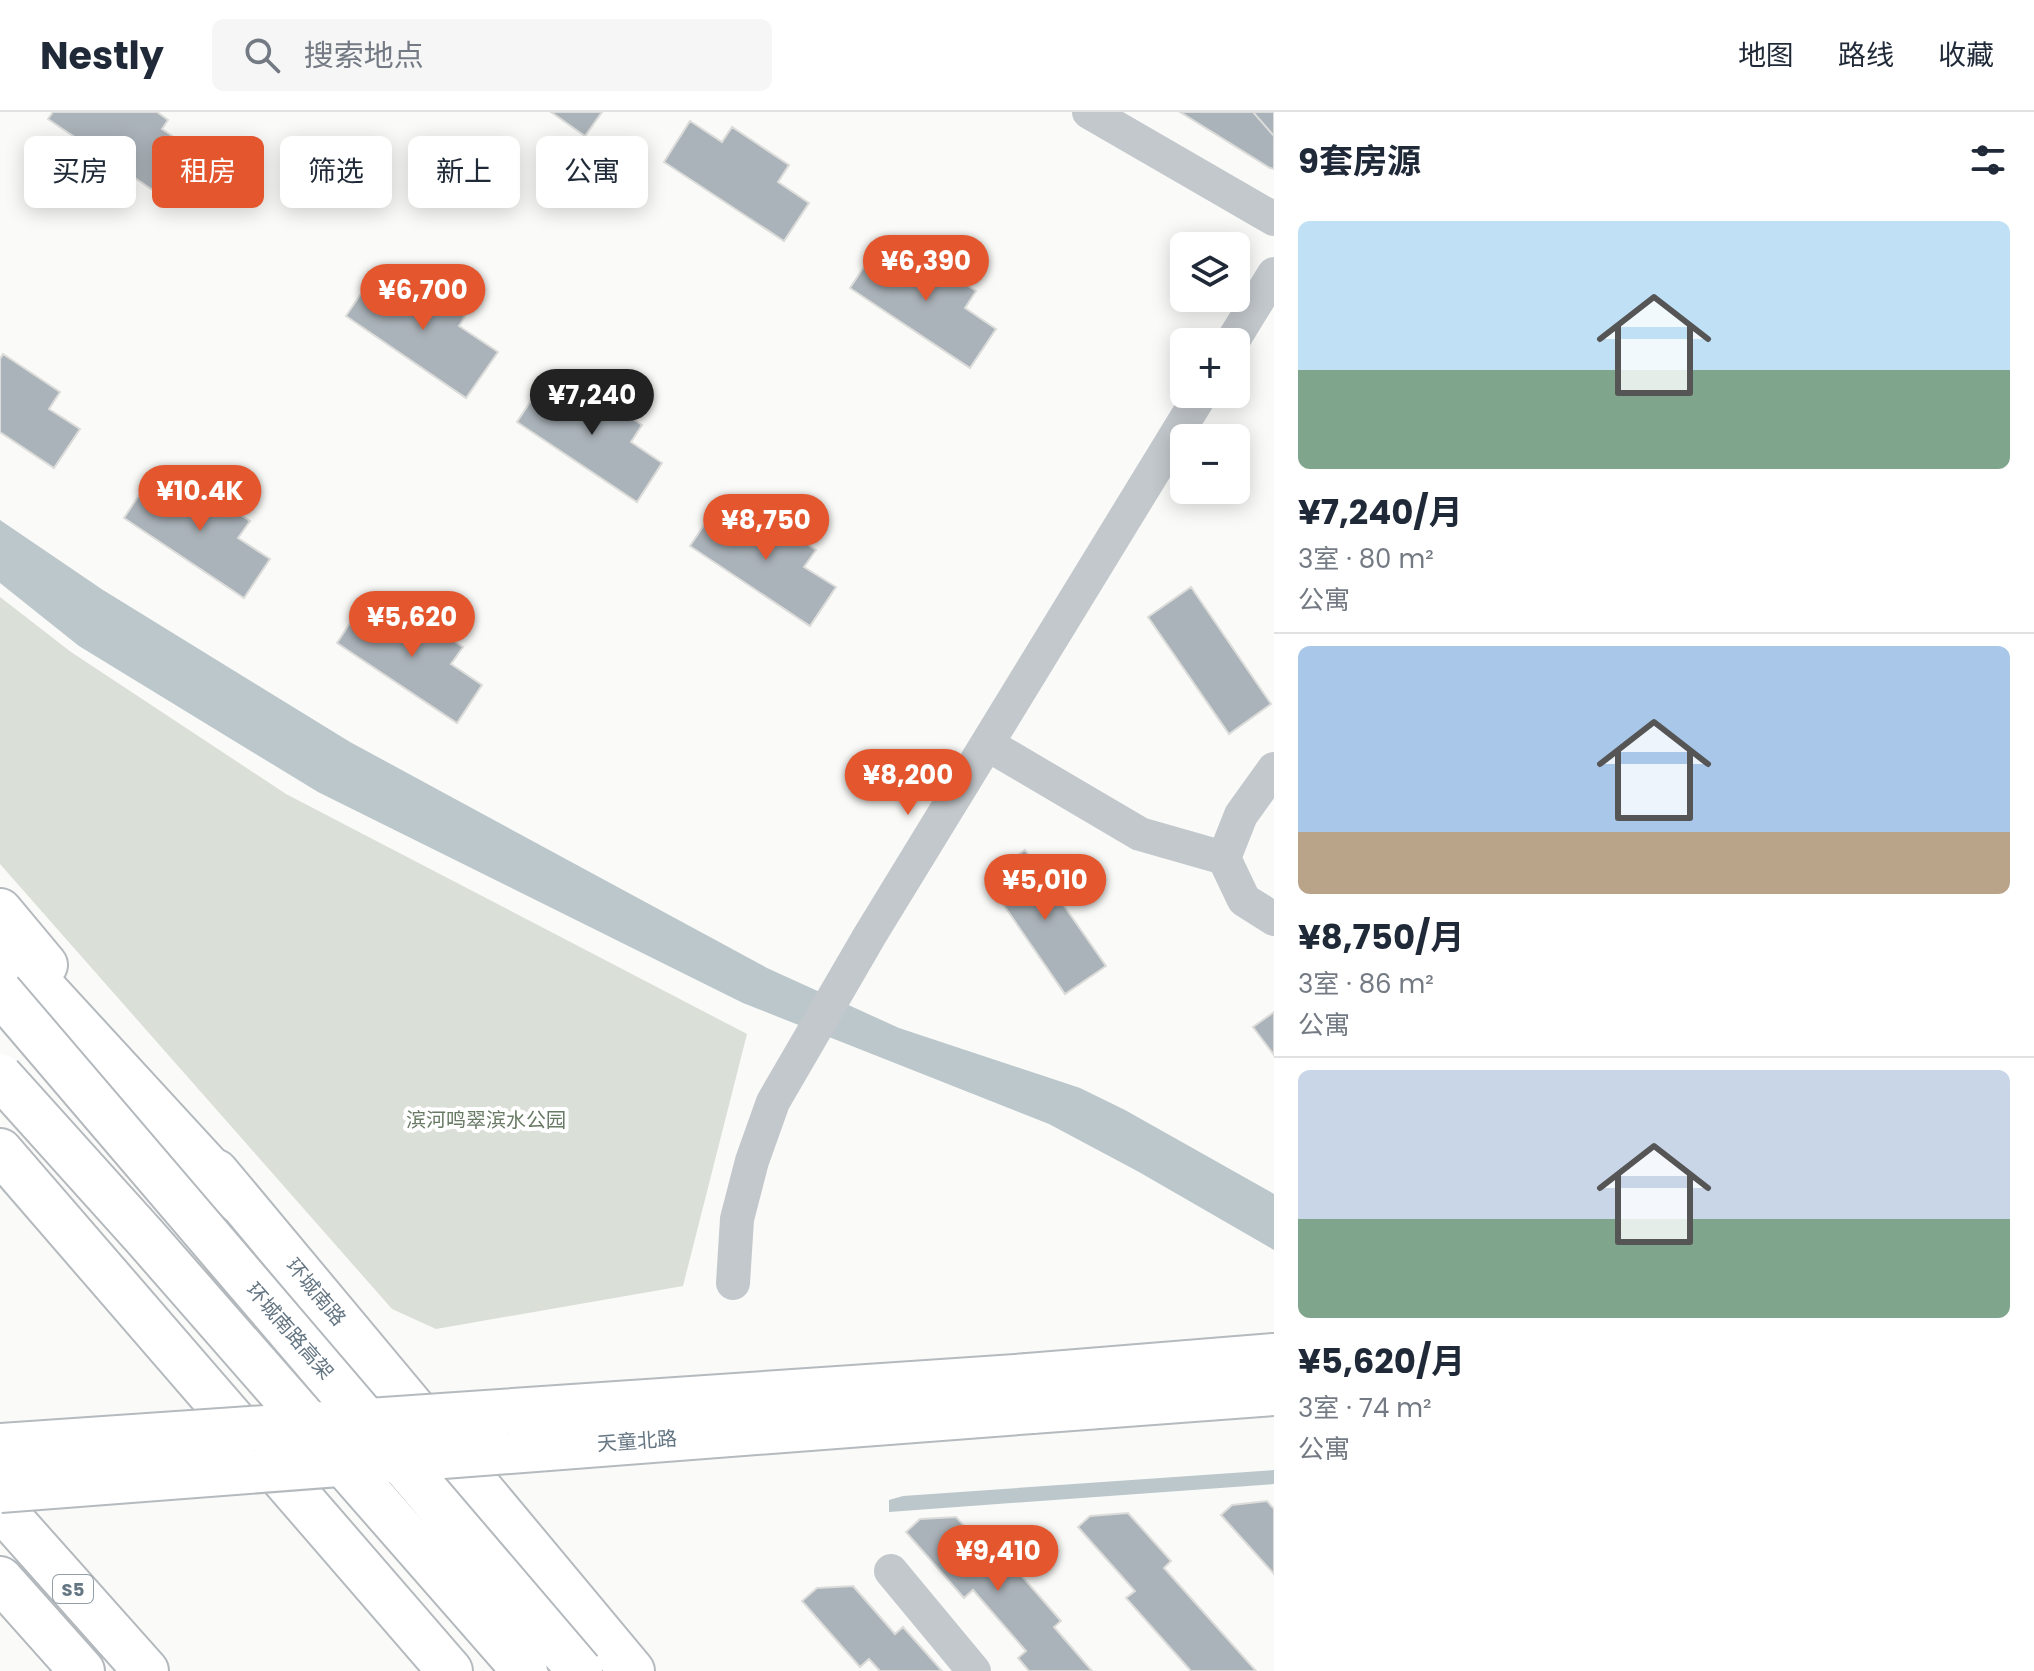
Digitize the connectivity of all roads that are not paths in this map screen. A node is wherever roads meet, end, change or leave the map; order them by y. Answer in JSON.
{"nodes":[{"id":1,"x":1089,"y":112,"type":"edge"},
{"id":2,"x":1274,"y":219,"type":"edge"},
{"id":3,"x":1274,"y":274,"type":"edge"},
{"id":4,"x":1241,"y":328,"type":"edge"},
{"id":5,"x":1192,"y":408,"type":"edge"},
{"id":6,"x":987,"y":744,"type":"junction"},
{"id":7,"x":1274,"y":769,"type":"edge"},
{"id":8,"x":1224,"y":858,"type":"junction"},
{"id":9,"x":0,"y":911,"type":"edge"},
{"id":10,"x":1274,"y":919,"type":"edge"},
{"id":11,"x":0,"y":941,"type":"edge"},
{"id":12,"x":0,"y":992,"type":"edge"},
{"id":13,"x":0,"y":1076,"type":"edge"},
{"id":14,"x":0,"y":1151,"type":"edge"},
{"id":15,"x":239,"y":1201,"type":"junction"},
{"id":16,"x":733,"y":1283,"type":"dead end"},
{"id":17,"x":1274,"y":1356,"type":"edge"},
{"id":18,"x":1030,"y":1393,"type":"junction"},
{"id":19,"x":1274,"y":1393,"type":"edge"},
{"id":20,"x":0,"y":1446,"type":"edge"},
{"id":21,"x":0,"y":1490,"type":"edge"},
{"id":22,"x":0,"y":1507,"type":"edge"},
{"id":23,"x":891,"y":1571,"type":"dead end"},
{"id":24,"x":0,"y":1579,"type":"edge"},
{"id":25,"x":82,"y":1671,"type":"edge"},
{"id":26,"x":146,"y":1671,"type":"edge"},
{"id":27,"x":450,"y":1671,"type":"edge"},
{"id":28,"x":525,"y":1671,"type":"edge"},
{"id":29,"x":580,"y":1671,"type":"edge"},
{"id":30,"x":632,"y":1671,"type":"edge"},
{"id":31,"x":974,"y":1671,"type":"edge"}],
"edges":[{"from":1,"to":2,"type":"street"},
{"from":3,"to":4,"type":"street"},
{"from":5,"to":6,"type":"street"},
{"from":6,"to":8,"type":"street"},
{"from":6,"to":16,"type":"street"},
{"from":7,"to":8,"type":"street"},
{"from":8,"to":10,"type":"street"},
{"from":9,"to":15,"type":"main road","name":"环城南路"},
{"from":11,"to":15,"type":"main road"},
{"from":12,"to":29,"type":"main road","name":"环城南路高架","bridge":true},
{"from":13,"to":28,"type":"main road","bridge":true},
{"from":14,"to":27,"type":"main road"},
{"from":15,"to":30,"type":"main road","name":"环城南路"},
{"from":17,"to":18,"type":"main road","name":"天童北路"},
{"from":18,"to":19,"type":"main road","name":"天童北路"},
{"from":18,"to":20,"type":"main road","name":"天童北路","bridge":true},
{"from":18,"to":21,"type":"main road","name":"天童北路","bridge":true},
{"from":22,"to":26,"type":"main road","number":"S5"},
{"from":23,"to":31,"type":"street"},
{"from":24,"to":25,"type":"main road","number":"S5"}]}
